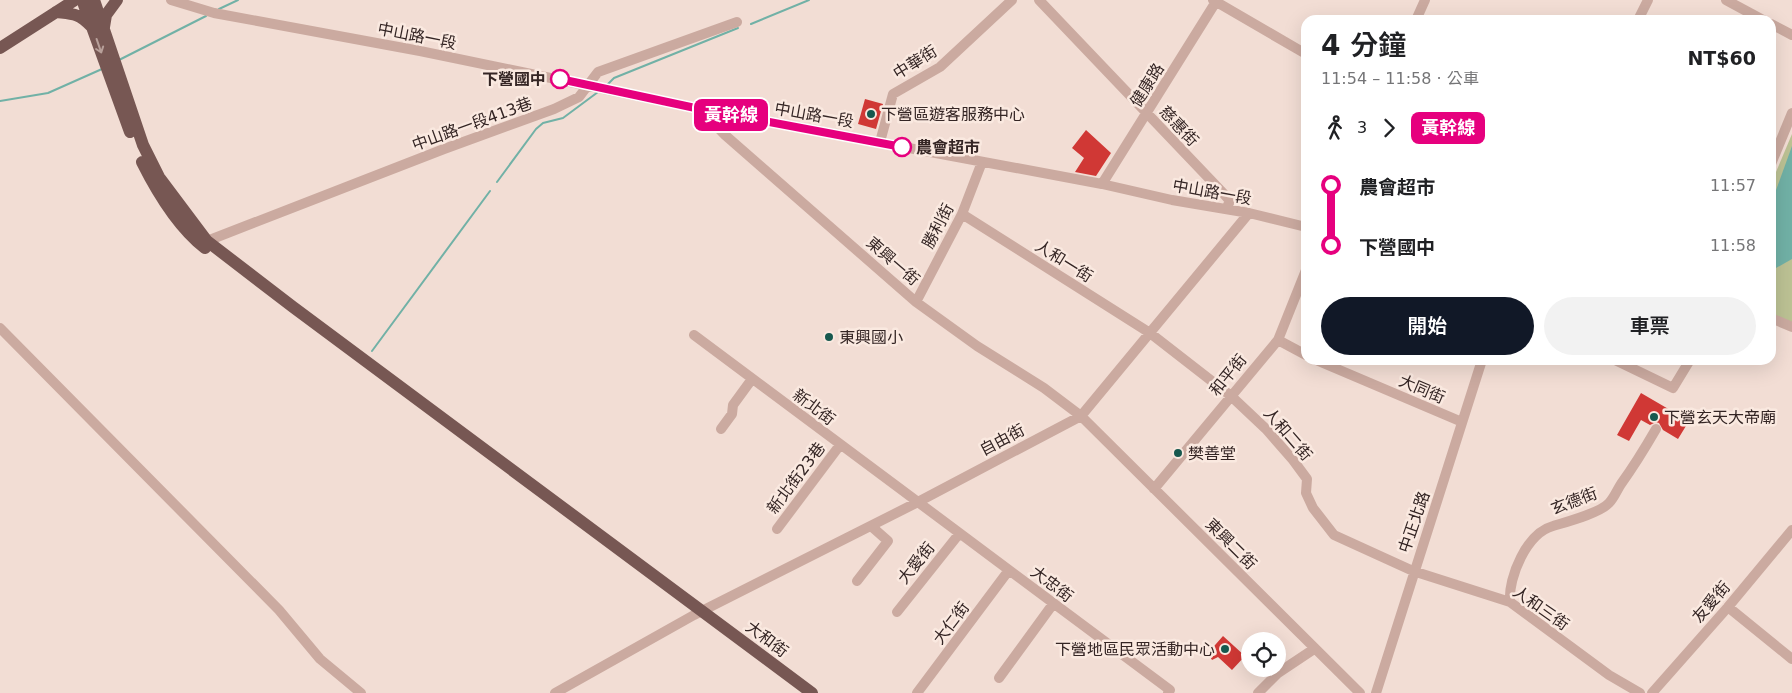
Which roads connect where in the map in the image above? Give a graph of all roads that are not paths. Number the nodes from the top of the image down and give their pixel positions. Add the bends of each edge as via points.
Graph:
1 (75, 0) edge
2 (86, 0) edge
3 (94, 0) edge
4 (117, 0) edge
5 (170, 0) edge
6 (1012, 0) edge
7 (1039, 0) edge
8 (1425, 0) edge
9 (1648, 0) edge
10 (1726, 0) edge
11 (1215, 1) edge
12 (56, 12) junction
13 (1418, 15) edge
14 (1640, 15) edge
15 (1754, 15) edge
16 (737, 22) dead end
17 (98, 27) junction
18 (1776, 27) edge
19 (1792, 35) edge
20 (0, 48) edge
21 (1301, 51) edge
22 (587, 85) junction
23 (700, 109) junction
24 (1792, 113) edge
25 (1148, 114) junction
26 (880, 142) junction
27 (1776, 152) edge
28 (982, 162) junction
29 (1102, 184) junction
30 (1226, 208) junction
31 (1249, 213) junction
32 (962, 214) junction
33 (1301, 225) edge
34 (207, 240) junction
35 (1301, 282) edge
36 (916, 302) junction
37 (1776, 320) edge
38 (1792, 327) edge
39 (0, 328) edge
40 (1150, 333) junction
41 (694, 335) dead end
42 (1278, 340) junction
43 (1301, 352) edge
44 (1328, 365) edge
45 (1480, 365) edge
46 (1625, 365) edge
47 (1687, 365) edge
48 (752, 379) junction
49 (1231, 396) junction
50 (1081, 416) junction
51 (1462, 422) junction
52 (721, 428) dead end
53 (1656, 429) dead end
54 (840, 445) junction
55 (1154, 489) junction
56 (916, 503) junction
57 (871, 526) junction
58 (776, 529) dead end
59 (1792, 530) edge
60 (959, 534) junction
61 (1009, 570) junction
62 (1414, 571) junction
63 (857, 582) dead end
64 (1510, 602) junction
65 (1053, 604) junction
66 (1728, 607) junction
67 (897, 612) dead end
68 (698, 613) junction
69 (1314, 649) junction
70 (1792, 659) edge
71 (999, 678) dead end
72 (1169, 692) edge
73 (360, 693) edge
74 (555, 693) edge
75 (798, 693) edge
76 (812, 693) edge
77 (917, 693) edge
78 (1258, 693) edge
79 (1360, 693) edge
80 (1376, 693) edge
81 (1640, 693) edge
82 (1652, 693) edge

1 - 12 main road
2 - 17 main road via 84,5
3 - 17 main road
4 - 17 main road
5 - 22 street, 中山路一段 via 214,13
6 - 26 street, 中華街 via 943,65 893,94
7 - 25 street, 慈惠街
8 - 13 street
9 - 14 street
10 - 15 street
11 - 21 street
11 - 25 street, 健康路
12 - 17 main road via 74,13
12 - 20 main road
16 - 22 street, 中山路一段413巷 via 598,72
17 - 34 main road via 143,145 159,176
17 -> 68 main road via 136,150 153,183 198,243 287,313
18 - 19 street
22 - 23 street, 中山路一段
22 - 34 street, 中山路一段413巷 via 579,97 554,110
23 - 26 street, 中山路一段
23 - 36 street, 東興一街 via 725,135
24 - 27 street
25 - 29 street, 健康路
25 - 30 street, 慈惠街 via 1230,201
26 - 28 street, 中山路一段
28 - 29 street, 中山路一段
28 - 32 street, 勝利街
29 - 30 street, 中山路一段
30 - 31 street, 中山路一段
31 - 33 street, 中山路一段
31 - 40 street, 自由街
32 - 36 street, 勝利街
32 - 40 street, 人和一街
34 - 68 main road
35 - 42 street, 和平街
36 - 50 street, 東興一街
37 - 38 street
39 - 73 street via 279,610 320,659
40 - 49 street, 人和二街
40 - 50 street, 自由街
41 - 48 street, 新北街
42 - 43 street
42 - 49 street, 和平街
44 - 51 street, 大同街
45 - 51 street, 中正北路
46 - 47 street via 1673,388
48 - 52 street via 733,404 732,414
48 - 54 street, 新北街
49 - 55 street, 和平街
49 - 62 street, 人和二街 via 1293,460 1307,479 1306,492 1313,508 1334,535
50 - 55 street, 東興二街
50 - 56 street, 自由街
51 - 62 street, 中正北路
53 - 64 street, 玄德街 via 1608,505 1566,523 1550,526 1523,552
54 - 56 street, 新北街
54 - 58 street, 新北街23巷
55 - 69 street, 東興二街
56 - 57 street, 自由街
56 - 60 street, 大忠街
57 - 63 street via 888,541
57 - 68 street, 自由街
59 - 66 street, 友愛街
60 - 61 street, 大忠街
60 - 67 street, 大愛街
61 - 65 street, 大忠街
61 - 77 street, 大仁街
62 - 64 street, 人和三街
62 - 80 street, 中正北路
64 - 81 street, 人和三街 via 1602,670
65 - 71 street
65 - 72 street, 大忠街
66 - 70 street
66 - 82 street, 友愛街
68 - 74 street, 自由街
68 - 75 main road, 大和街
68 - 76 main road, 大和街
69 - 78 street via 1278,673
69 - 79 street, 東興二街

